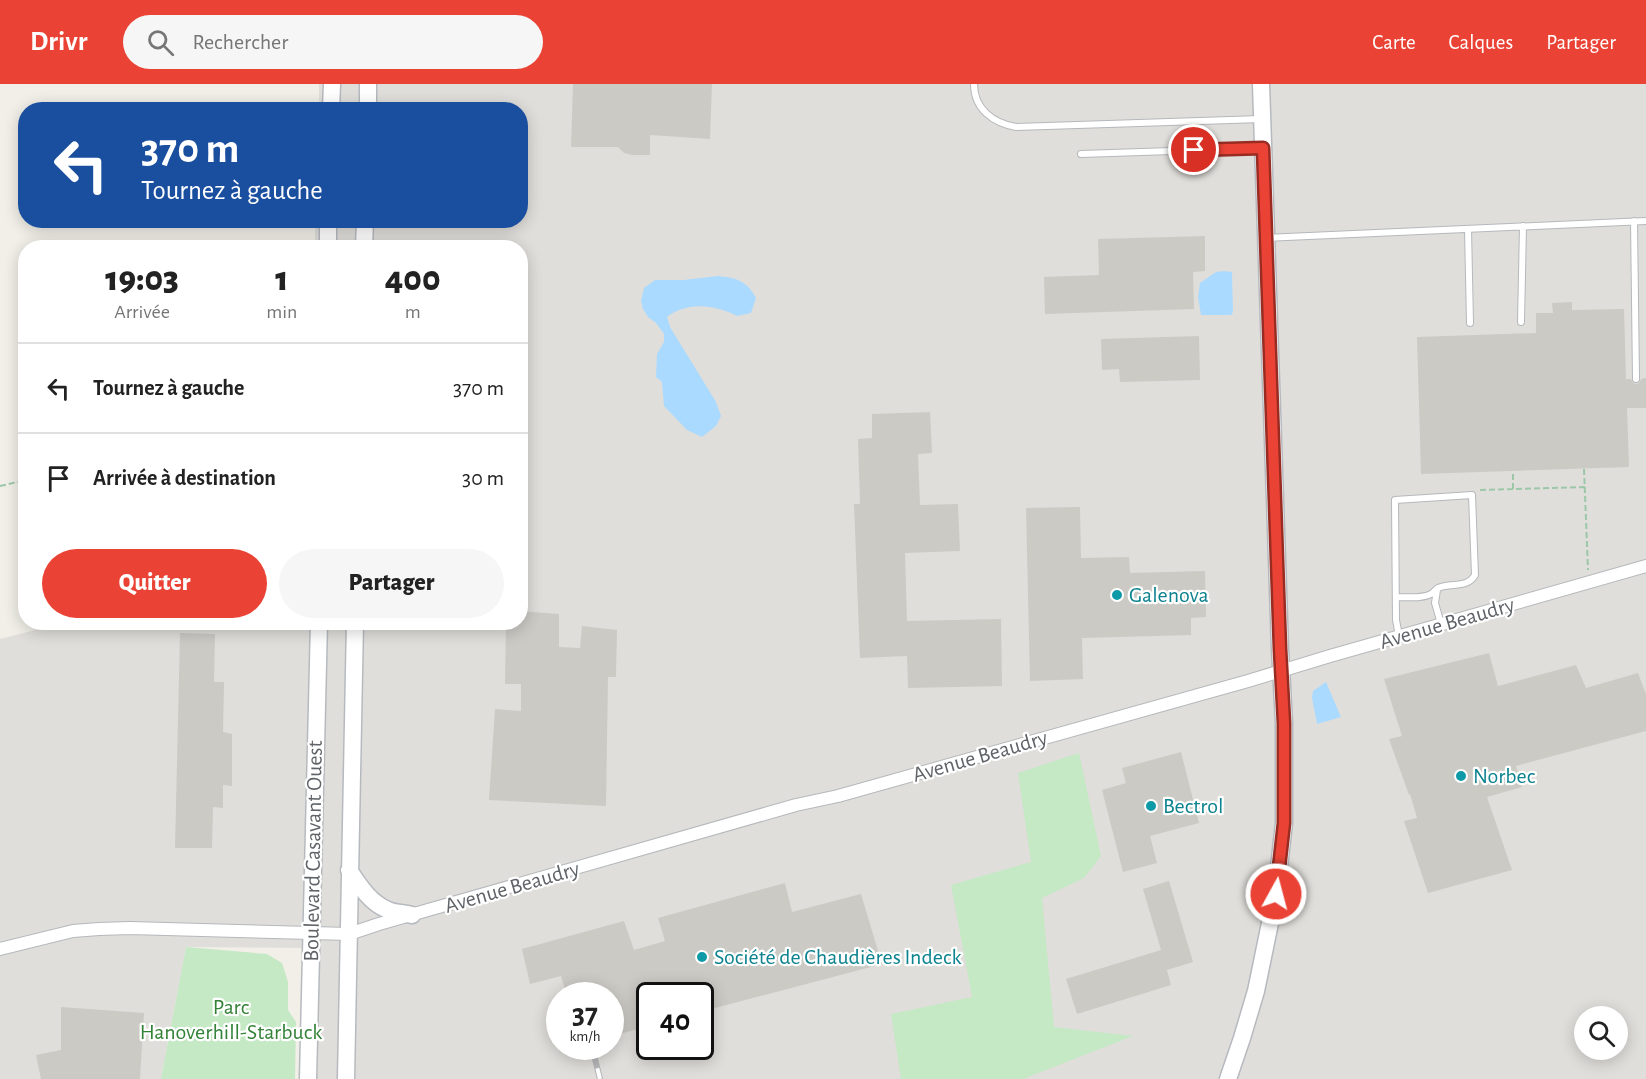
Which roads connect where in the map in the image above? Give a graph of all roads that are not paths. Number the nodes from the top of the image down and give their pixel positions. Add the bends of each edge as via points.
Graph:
1 (332, 84) edge
2 (368, 84) edge
3 (974, 84) edge
4 (1261, 84) edge
5 (331, 102) edge
6 (368, 102) edge
7 (1262, 119) junction
8 (1263, 148) junction
9 (1081, 154) dead end
10 (1634, 221) junction
11 (1646, 221) edge
12 (1523, 226) junction
13 (1468, 229) junction
14 (1266, 238) junction
15 (1521, 321) dead end
16 (1470, 323) dead end
17 (1636, 379) dead end
18 (1646, 566) edge
19 (1437, 588) junction
20 (1396, 597) junction
21 (1441, 624) junction
22 (319, 630) edge
23 (355, 630) edge
24 (1399, 636) junction
25 (1281, 670) junction
26 (349, 870) junction
27 (412, 915) junction
28 (312, 932) junction
29 (350, 934) junction
30 (0, 949) edge
31 (308, 1079) edge
32 (346, 1079) edge
33 (1228, 1079) edge

1 - 5 main road
2 - 6 main road
3 - 7 lane via 974,94 982,109 992,119 1016,127
4 - 7 main road
7 - 8 main road
8 - 9 lane
8 - 14 main road
10 - 11 lane
10 - 12 lane
10 - 17 lane
12 - 13 lane
12 - 15 lane
13 - 14 lane
13 - 16 lane
14 - 25 main road
18 - 21 street, Avenue Beaudry
19 - 20 lane via 1424,596
19 - 20 lane via 1465,583 1475,575 1472,495 1395,500
19 - 21 lane via 1435,603
20 - 24 lane
21 - 24 street, Avenue Beaudry
22 - 28 main road, Boulevard Casavant Ouest
23 - 26 main road, Boulevard Casavant Ouest
24 - 25 street, Avenue Beaudry
25 - 27 street, Avenue Beaudry
25 - 33 main road via 1284,823 1276,894 1256,991
26 - 27 main road via 376,902 388,910
26 - 29 main road, Boulevard Casavant Ouest
27 - 29 street, Avenue Beaudry
28 - 29 street, Avenue Beaudry
28 - 30 street, Avenue Beaudry via 99,929 73,931
28 - 31 main road, Boulevard Casavant Ouest
29 - 32 main road, Boulevard Casavant Ouest

